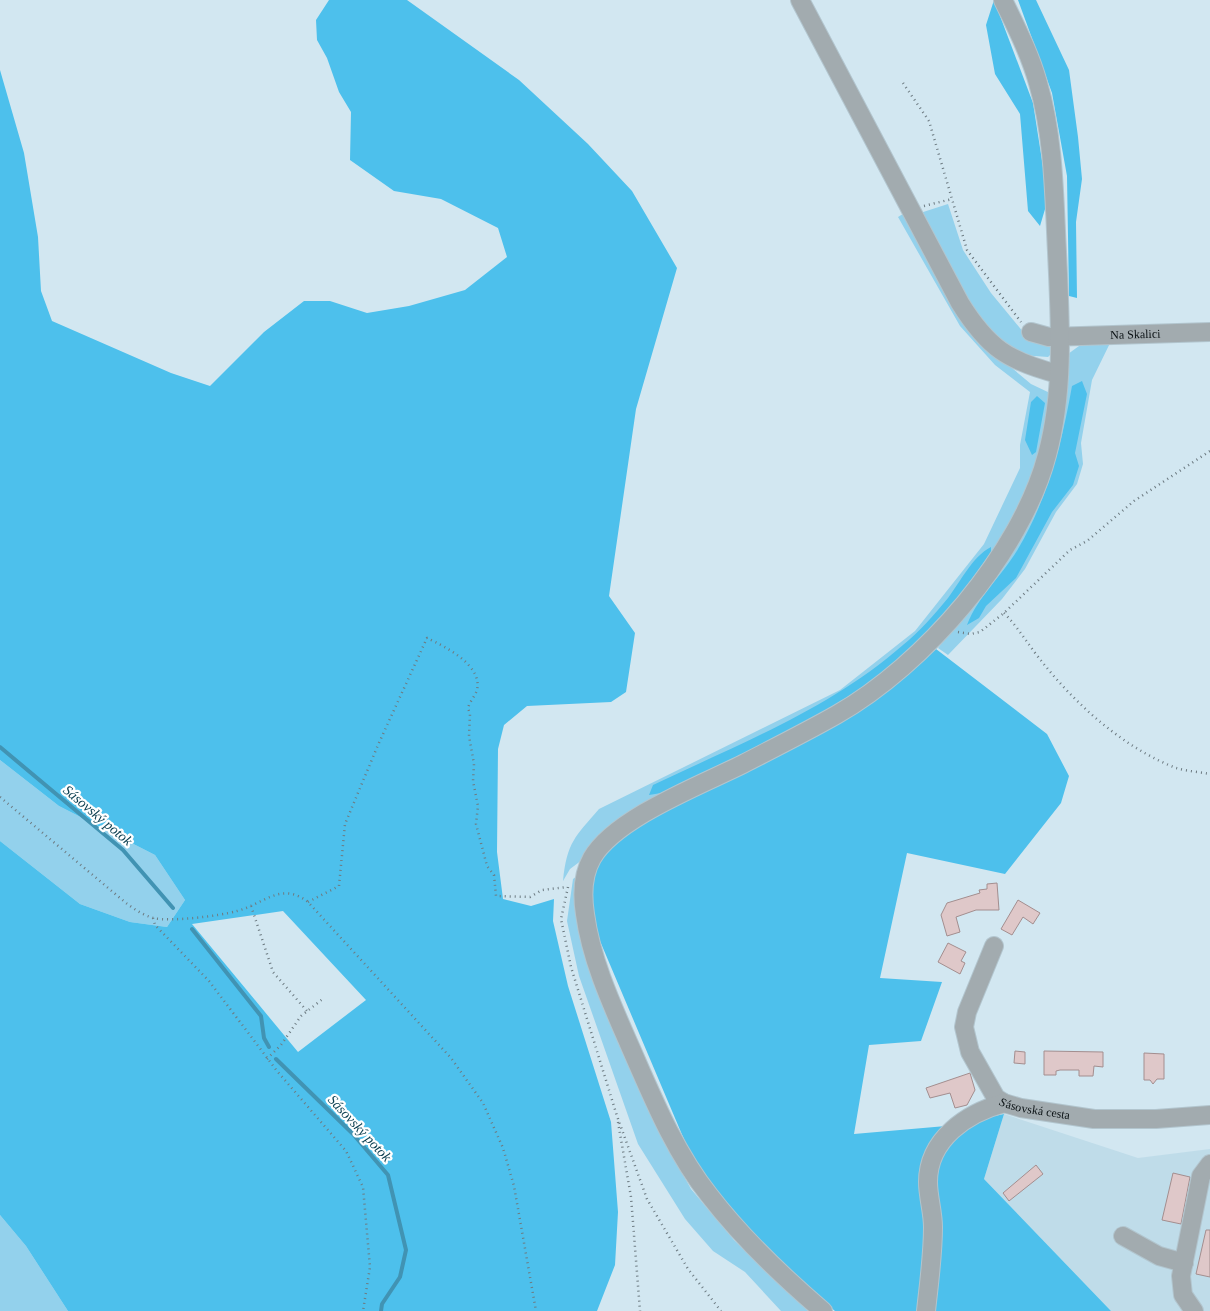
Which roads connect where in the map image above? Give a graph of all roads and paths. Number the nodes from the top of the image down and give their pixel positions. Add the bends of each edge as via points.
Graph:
1 (800, 0) edge
2 (1004, 0) edge
3 (903, 83) dead end
4 (952, 199) junction
5 (911, 211) junction
6 (1031, 332) joint
7 (1210, 332) edge
8 (1060, 337) junction
9 (1058, 374) junction
10 (1210, 452) edge
11 (1004, 613) junction
12 (943, 629) junction
13 (1210, 774) edge
14 (0, 797) edge
15 (570, 880) dead end
16 (567, 887) junction
17 (308, 902) junction
18 (251, 906) junction
19 (153, 918) junction
20 (994, 946) dead end
21 (324, 998) dead end
22 (307, 1012) junction
23 (267, 1059) junction
24 (1004, 1103) junction
25 (1210, 1115) edge
26 (617, 1116) junction
27 (1210, 1164) edge
28 (1123, 1236) dead end
29 (1184, 1263) junction
30 (363, 1311) edge
31 (536, 1311) edge
32 (640, 1311) edge
33 (721, 1311) edge
34 (823, 1311) edge
35 (926, 1311) edge
36 (1194, 1311) edge

1 - 5 street
2 - 8 street via 1038,82 1049,134
3 - 4 path via 929,122
4 - 5 path
4 - 6 path via 967,250
5 - 9 street via 973,325 1006,356 1027,366
6 - 8 street, Na Skalici via 1038,336
7 - 8 street, Na Skalici
8 - 9 street
9 - 12 street via 1052,434 1036,490 1006,547
10 - 11 path via 1158,485 1087,541 1070,550
11 - 12 path via 980,632 971,634
11 - 13 path via 1059,681 1097,719 1157,759 1178,768
12 - 34 street via 902,669 857,703 661,804 622,828 594,855 585,880 584,910 595,957 639,1067 676,1144 722,1212 767,1260
14 - 19 path via 126,903
15 - 16 path
16 - 17 path via 542,890 530,897 519,898 496,896 494,893 494,875 487,866 479,841 475,815 478,806 468,708 477,681 455,651 427,638 345,824 339,886
16 - 26 path via 561,919 571,967
17 - 18 path via 300,895 279,893
17 - 31 path via 451,1058 483,1103 503,1148 514,1186
18 - 19 path via 235,912 167,920
18 - 22 path via 273,972
19 - 23 path via 155,925 209,981
20 - 24 street, Sásovská cesta via 964,1027 970,1052 990,1090
21 - 22 path
22 - 23 path
23 - 30 path via 346,1151 363,1187 370,1267
24 - 25 street, Sásovská cesta via 1094,1119
24 - 35 street via 984,1108 968,1117 940,1143 932,1161 928,1179 933,1234
26 - 32 path via 631,1197
26 - 33 path via 647,1199 688,1269
27 - 29 street via 1201,1176
28 - 29 street via 1159,1256
29 - 36 street via 1181,1276 1183,1295

